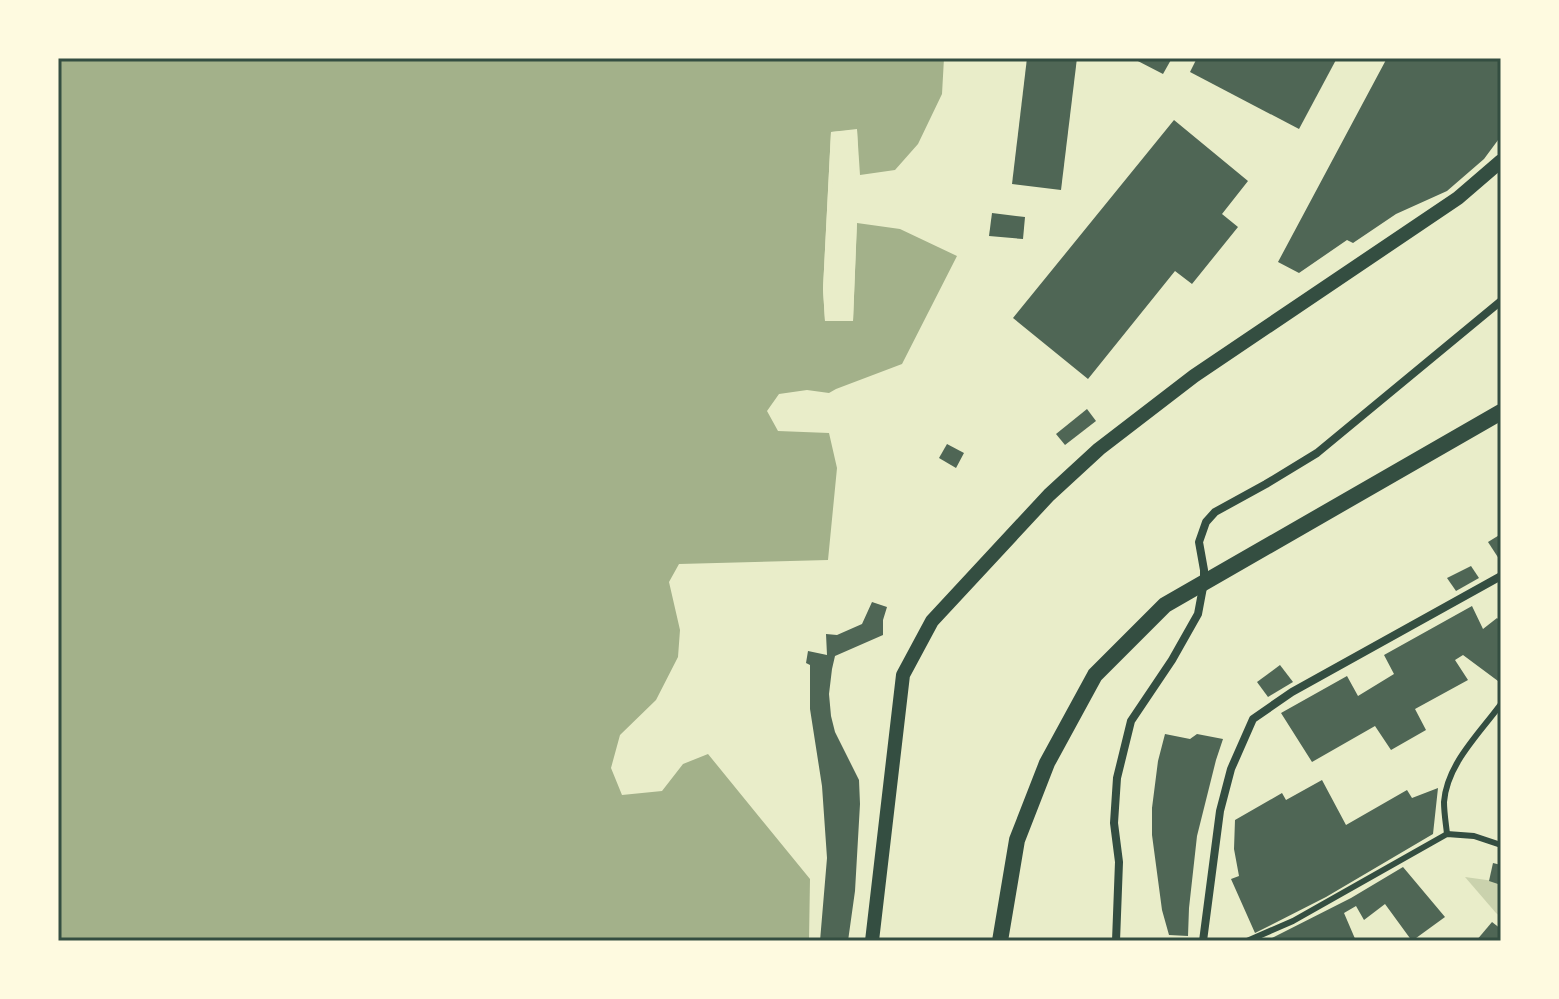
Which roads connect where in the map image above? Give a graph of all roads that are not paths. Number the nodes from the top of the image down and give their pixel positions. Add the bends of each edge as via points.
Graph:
1 (1501, 161) edge
2 (1501, 301) edge
3 (1501, 412) edge
4 (1501, 576) edge
5 (1204, 582) junction
6 (1501, 704) edge
7 (1447, 834) junction
8 (1501, 845) edge
9 (872, 941) edge
10 (1000, 941) edge
11 (1116, 941) edge
12 (1203, 941) edge
13 (1247, 941) edge

1 - 9 street via 1458,198 1194,376 1099,449 932,621 903,675
2 - 5 street via 1317,453 1215,512 1199,542
3 - 5 main road
4 - 12 street via 1253,719 1220,811
5 - 10 main road via 1165,605 1095,675 1047,763 1017,840
5 - 11 street via 1198,614 1131,721 1120,763 1114,823 1119,862
6 - 7 lane via 1454,767 1444,805
7 - 8 lane
7 - 13 lane via 1293,921

